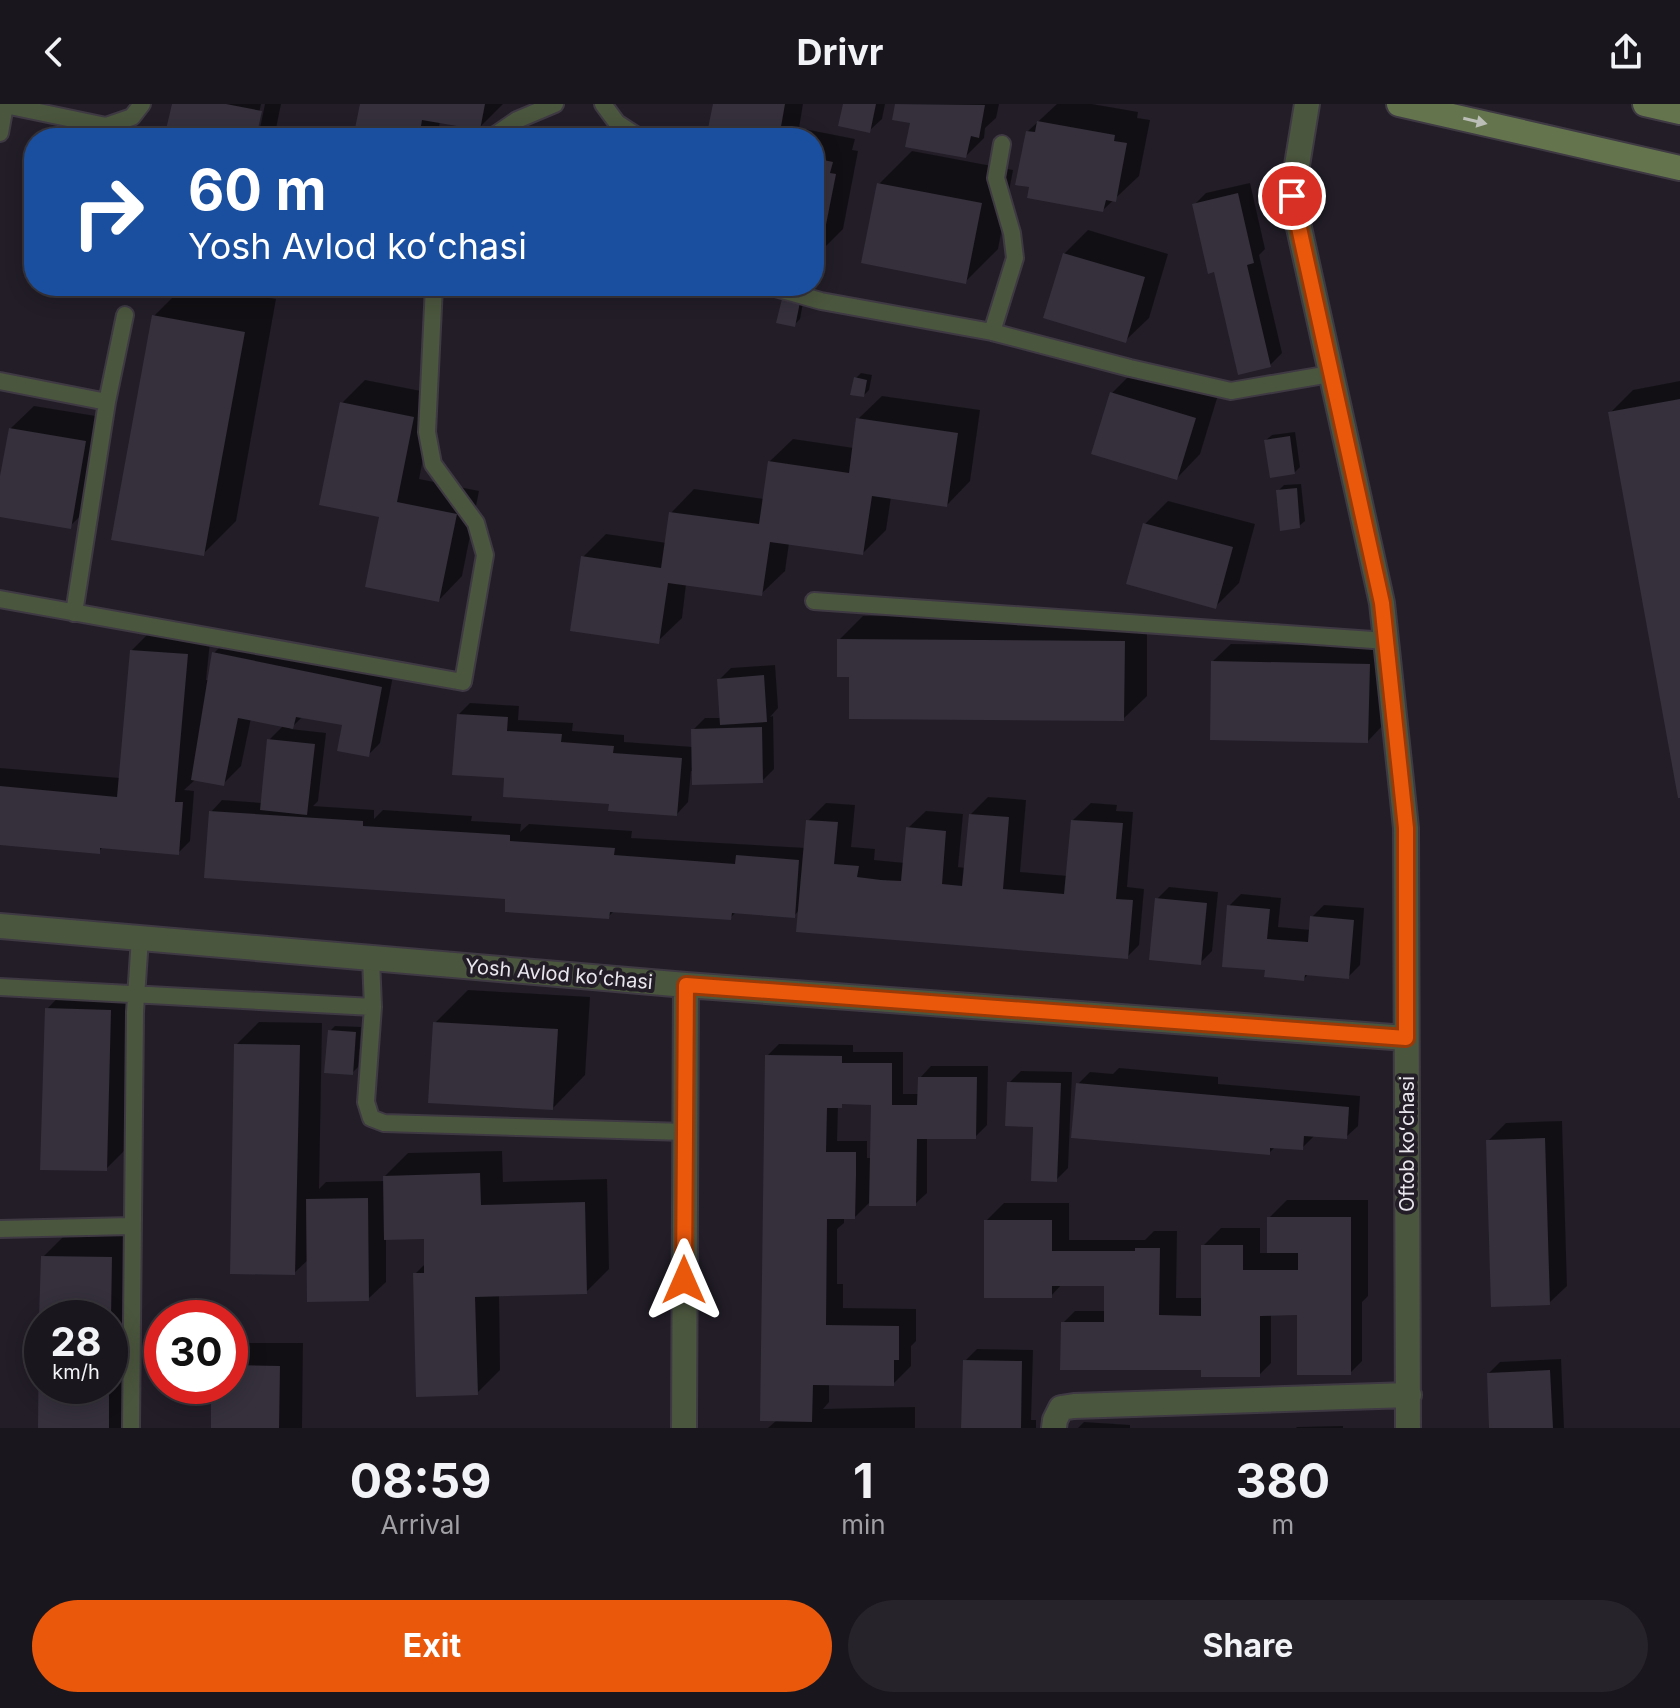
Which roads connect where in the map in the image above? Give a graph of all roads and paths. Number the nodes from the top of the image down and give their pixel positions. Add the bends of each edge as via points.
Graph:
1 (142, 104) edge
2 (555, 104) edge
3 (603, 104) edge
4 (1307, 104) edge
5 (1399, 104) edge
6 (1645, 104) edge
7 (5, 105) edge
8 (1680, 112) edge
9 (505, 128) edge
10 (625, 128) edge
11 (0, 133) edge
12 (1002, 144) dead end
13 (1680, 168) edge
14 (434, 296) edge
15 (803, 296) edge
16 (125, 315) dead end
17 (992, 332) junction
18 (1330, 374) junction
19 (0, 381) edge
20 (107, 402) junction
21 (0, 599) edge
22 (814, 601) dead end
23 (74, 613) junction
24 (1387, 641) junction
25 (0, 926) edge
26 (140, 938) junction
27 (371, 959) junction
28 (686, 985) junction
29 (0, 987) edge
30 (136, 993) junction
31 (373, 1007) junction
32 (1406, 1038) junction
33 (685, 1132) junction
34 (132, 1226) junction
35 (0, 1229) edge
36 (1409, 1395) junction
37 (131, 1428) edge
38 (684, 1428) edge
39 (1054, 1428) edge
40 (1408, 1428) edge

1 - 7 lane via 132,117 106,126
2 - 9 lane
3 - 10 lane
4 - 18 street, Oftob koʻchasi via 1292,196
5 -> 13 main road
6 - 8 main road
7 - 11 lane
12 - 17 lane via 996,178 1015,258
14 - 23 lane via 427,432 433,464 476,523 485,555 463,682
15 - 17 lane
16 - 20 lane
17 - 18 lane via 1231,391
18 - 24 street, Oftob koʻchasi
19 - 20 lane
20 - 23 lane
21 - 23 lane
22 - 24 lane
24 - 32 street, Oftob koʻchasi via 1406,828
25 - 26 street, Yosh Avlod koʻchasi
26 - 27 street, Yosh Avlod koʻchasi
26 - 30 lane
27 - 28 street, Yosh Avlod koʻchasi
27 - 31 lane
28 - 32 street, Yosh Avlod koʻchasi
28 - 33 street
29 - 30 lane
30 - 31 lane
30 - 34 lane
31 - 33 lane via 366,1102 371,1118 384,1123
32 - 36 street, Oftob koʻchasi
33 - 38 street
34 - 35 lane
34 - 37 lane
36 - 39 street via 1074,1406 1061,1408
36 - 40 street, Oftob koʻchasi

